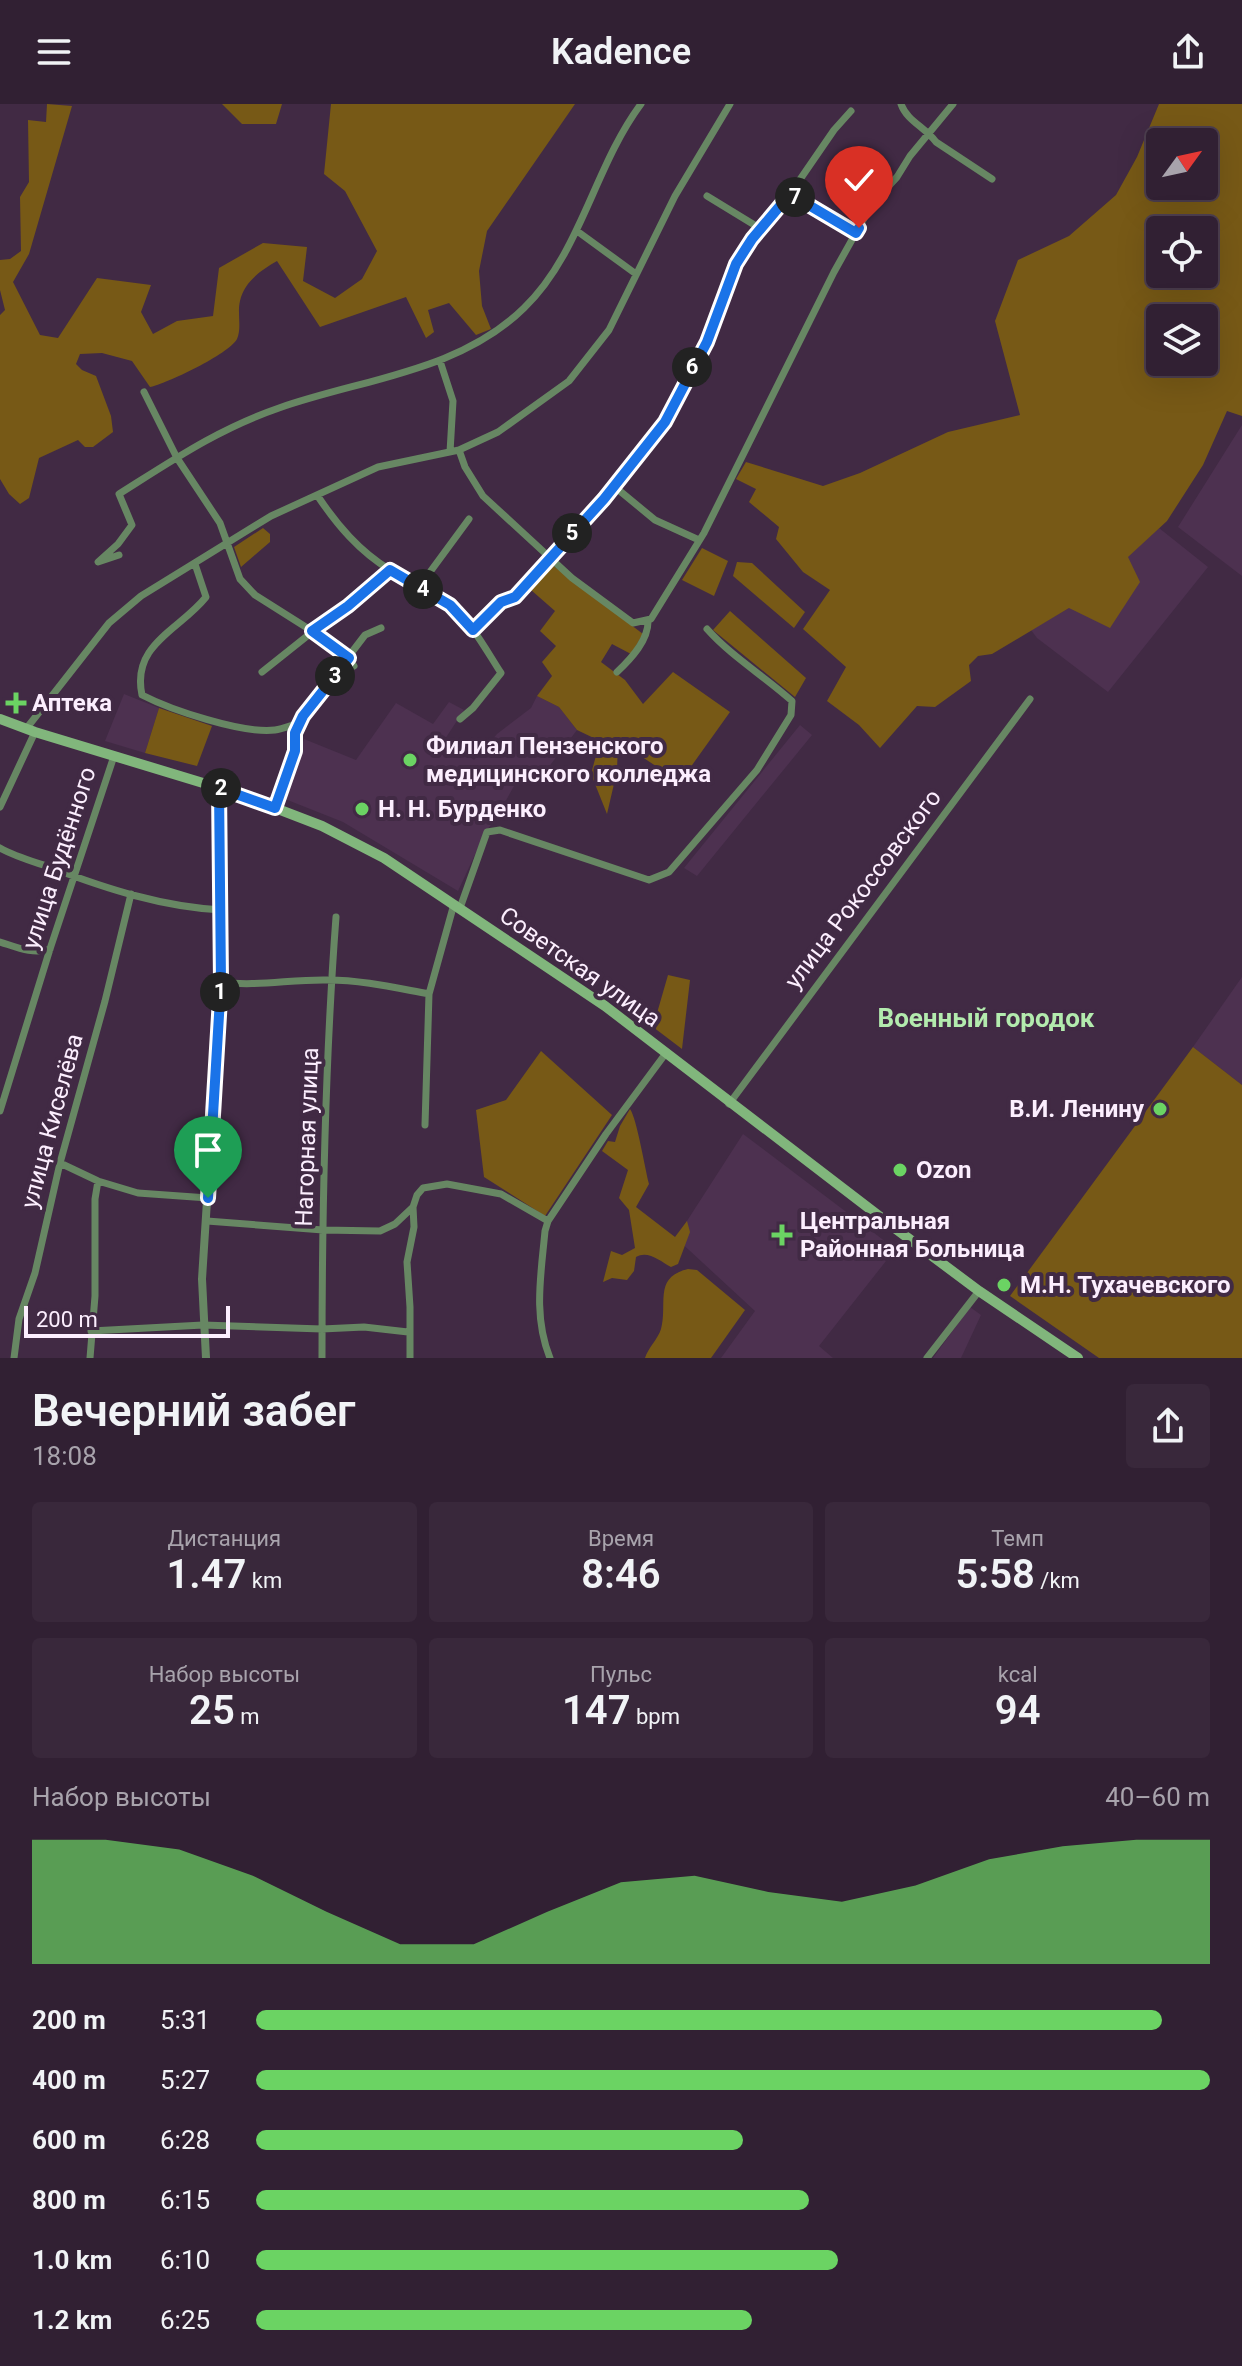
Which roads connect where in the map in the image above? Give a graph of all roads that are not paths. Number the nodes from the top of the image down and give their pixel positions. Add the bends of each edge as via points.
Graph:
1 (641, 104) edge
2 (730, 104) edge
3 (901, 104) edge
4 (953, 104) edge
5 (851, 111) dead end
6 (929, 133) junction
7 (992, 179) dead end
8 (790, 194) junction
9 (707, 196) dead end
10 (761, 229) junction
11 (577, 231) junction
12 (856, 233) junction
13 (636, 274) junction
14 (440, 361) junction
15 (144, 392) dead end
16 (459, 450) junction
17 (450, 452) junction
18 (177, 458) junction
19 (615, 487) junction
20 (317, 495) junction
21 (469, 519) dead end
22 (699, 540) junction
23 (228, 543) junction
24 (119, 555) dead end
25 (550, 557) junction
26 (195, 564) junction
27 (390, 570) junction
28 (419, 587) junction
29 (648, 620) junction
30 (381, 628) dead end
31 (707, 629) dead end
32 (473, 630) junction
33 (312, 631) junction
34 (352, 662) junction
35 (262, 672) dead end
36 (617, 672) dead end
37 (1030, 699) dead end
38 (0, 719) edge
39 (460, 719) dead end
40 (300, 723) junction
41 (31, 731) junction
42 (114, 756) junction
43 (219, 788) junction
44 (0, 807) edge
45 (275, 808) junction
46 (0, 848) edge
47 (75, 877) junction
48 (131, 894) junction
49 (457, 906) junction
50 (222, 910) junction
51 (336, 917) dead end
52 (0, 942) edge
53 (50, 949) junction
54 (332, 980) junction
55 (221, 982) junction
56 (429, 994) junction
57 (666, 1053) junction
58 (729, 1104) junction
59 (0, 1111) edge
60 (425, 1125) dead end
61 (60, 1163) junction
62 (98, 1181) junction
63 (208, 1198) junction
64 (413, 1207) junction
65 (207, 1221) junction
66 (548, 1221) junction
67 (323, 1230) junction
68 (979, 1291) junction
69 (203, 1325) junction
70 (322, 1329) junction
71 (91, 1331) junction
72 (408, 1332) junction
73 (14, 1358) edge
74 (90, 1358) edge
75 (206, 1358) edge
76 (322, 1358) edge
77 (410, 1358) edge
78 (550, 1358) edge
79 (927, 1358) edge
80 (1078, 1358) edge

1 - 11 street via 588,200
2 - 13 street
3 - 6 street via 905,115
4 - 6 street
5 - 8 street
6 - 7 street
6 - 12 street via 872,204
8 - 10 street
8 - 12 street
9 - 10 street
10 - 19 street via 736,264 707,342 665,422
11 - 13 street
11 - 14 street via 525,308 501,328
12 - 22 street
13 - 16 street via 609,330 569,381 498,432
14 - 17 street via 453,401
14 - 18 street via 279,408 200,441
15 - 18 street
16 - 17 street
16 - 25 street via 483,496
17 - 20 street via 378,467
18 - 23 street
18 - 24 street via 119,494 132,525 98,562
19 - 22 street via 655,520
19 - 25 street
20 - 23 street
20 - 27 street via 349,537
21 - 28 street
22 - 29 street
23 - 26 street
23 - 33 street via 240,579 255,595
25 - 29 street via 633,623
25 - 32 street via 515,597 501,602
26 - 40 street via 206,597 141,663 142,695 253,730
26 - 41 street via 141,596 109,623
27 - 28 street
27 - 33 street
28 - 32 street via 450,605
29 - 36 street via 641,644
30 - 34 street via 365,635
31 - 49 street via 792,701 791,715 757,770 669,872 649,880 500,830 487,832
32 - 39 street via 501,673
33 - 34 street
33 - 35 street
34 - 40 street
37 - 58 street, улица Рокоссовского
38 - 41 main road, Советская улица
40 - 45 street
41 - 42 main road, Советская улица
41 - 44 street
42 - 43 main road, Советская улица
42 - 47 street, улица Будённого
43 - 45 main road, Советская улица
43 - 50 street
45 - 49 main road, Советская улица via 384,858
46 - 47 street
47 - 48 street
47 - 53 street, улица Будённого
48 - 50 street
48 - 61 street, улица Киселёва
49 - 56 street
49 - 57 main road, Советская улица
50 - 55 street
51 - 54 street, Нагорная улица
52 - 53 street via 40,952
53 - 59 street, улица Будённого
54 - 55 street
54 - 56 street
54 - 67 street, Нагорная улица
55 - 63 street
56 - 60 street
57 - 58 main road, Советская улица
57 - 66 street
58 - 68 main road, Советская улица
61 - 62 street
61 - 73 street, улица Киселёва via 19,1319
62 - 63 street via 138,1193
62 - 71 street
63 - 65 street
64 - 66 street via 423,1188 447,1184 501,1194
64 - 67 street via 380,1231
64 - 72 street
65 - 67 street
65 - 69 street
66 - 78 street via 538,1308
67 - 70 street, Нагорная улица
68 - 79 street
68 - 80 main road, Советская улица
69 - 70 street
69 - 71 street
69 - 75 street
70 - 72 street
70 - 76 street, Нагорная улица
71 - 74 street
72 - 77 street

